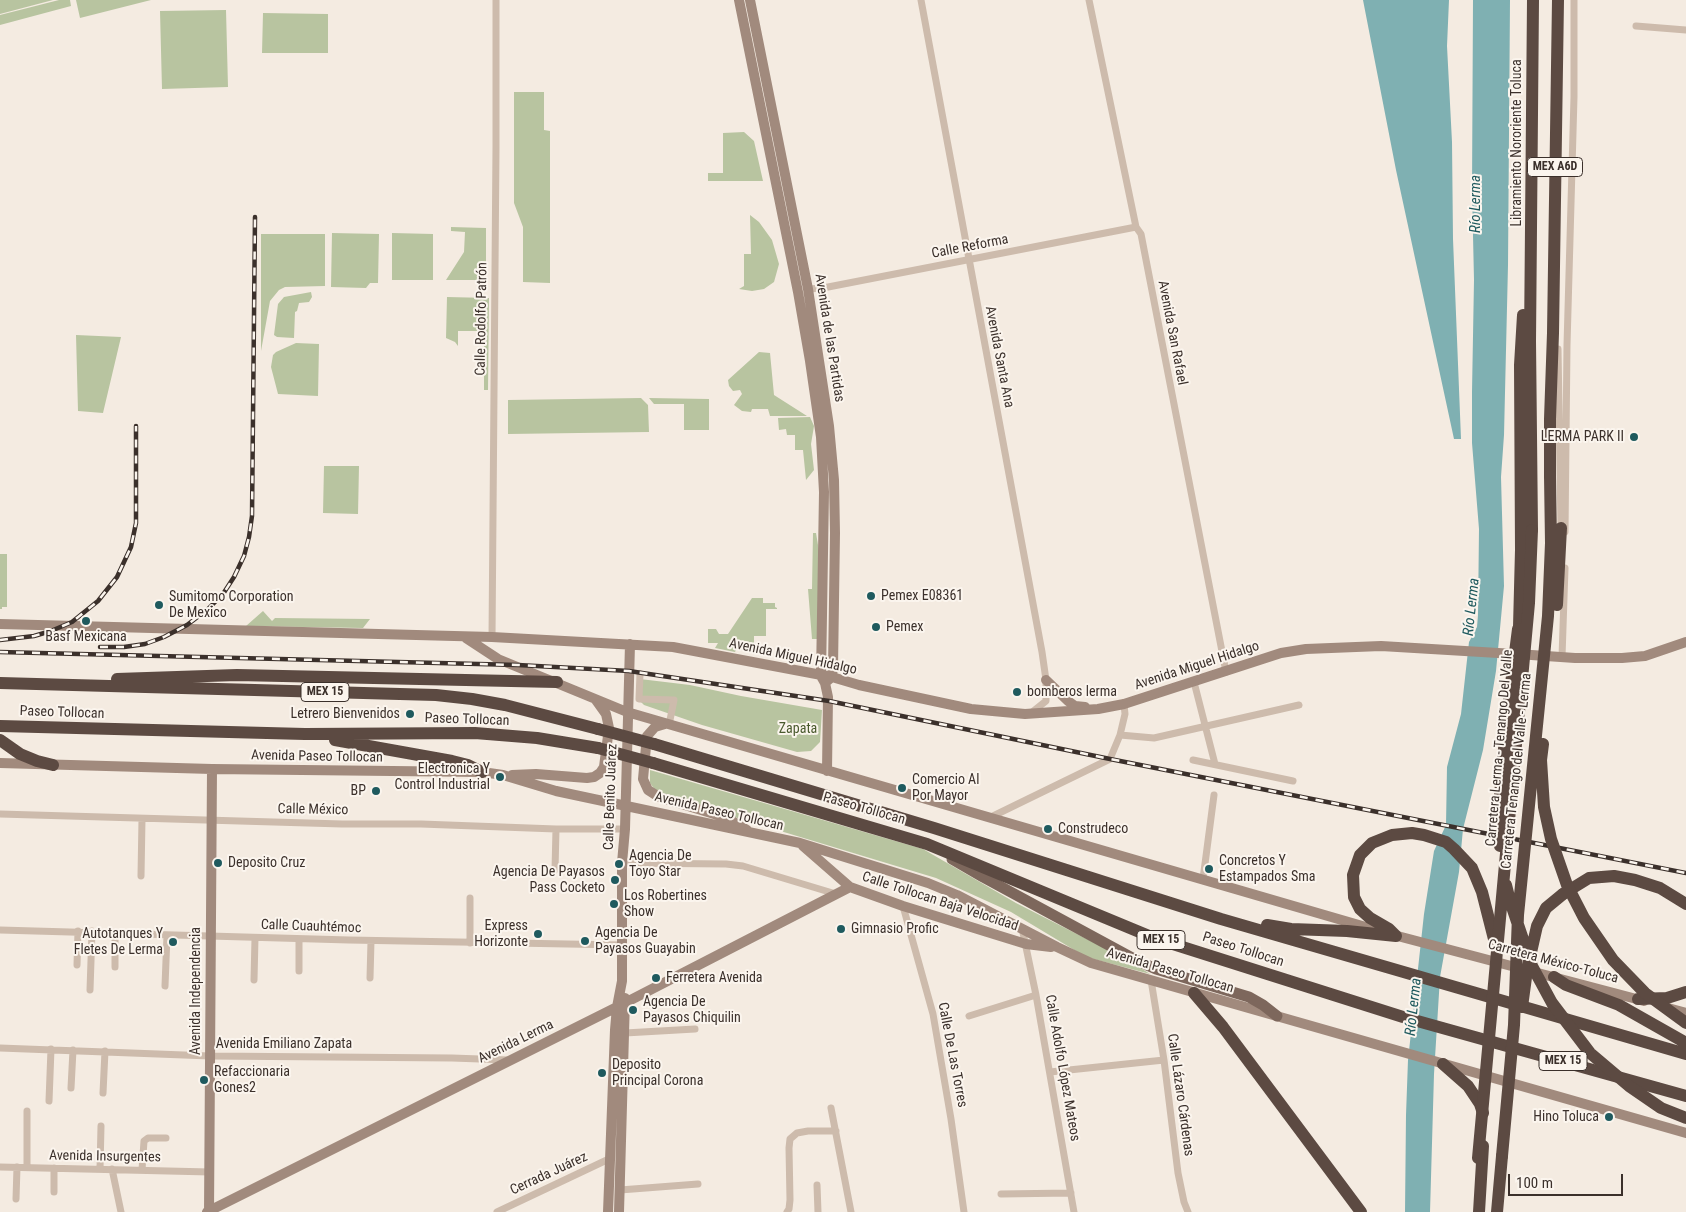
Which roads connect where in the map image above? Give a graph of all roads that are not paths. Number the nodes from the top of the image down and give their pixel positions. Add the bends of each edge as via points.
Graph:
1 (496, 0) edge
2 (739, 0) edge
3 (750, 0) edge
4 (921, 0) edge
5 (1089, 0) edge
6 (1533, 0) edge
7 (1558, 0) edge
8 (1574, 0) edge
9 (1636, 26) dead end
10 (1686, 30) edge
11 (1136, 227) junction
12 (968, 260) junction
13 (1531, 286) junction
14 (808, 289) junction
15 (1553, 333) junction
16 (1560, 528) joint
17 (0, 624) edge
18 (465, 638) junction
19 (492, 638) junction
20 (1686, 642) edge
21 (630, 644) junction
22 (1515, 654) junction
23 (1562, 657) junction
24 (1226, 672) junction
25 (640, 674) dead end
26 (826, 678) junction
27 (1046, 680) junction
28 (556, 682) junction
29 (1194, 682) junction
30 (0, 683) edge
31 (47, 685) junction
32 (596, 700) junction
33 (1124, 704) junction
34 (1299, 704) dead end
35 (1098, 710) junction
36 (627, 712) junction
37 (1031, 713) junction
38 (667, 724) junction
39 (1206, 725) junction
40 (0, 726) edge
41 (305, 734) junction
42 (1120, 735) junction
43 (0, 740) edge
44 (1193, 760) dead end
45 (0, 763) edge
46 (1215, 764) junction
47 (53, 765) junction
48 (212, 769) junction
49 (827, 771) junction
50 (482, 772) junction
51 (503, 775) junction
52 (1293, 781) dead end
53 (1214, 795) dead end
54 (626, 805) junction
55 (0, 814) edge
56 (991, 817) junction
57 (142, 819) junction
58 (211, 820) junction
59 (556, 829) junction
60 (625, 829) junction
61 (751, 833) junction
62 (800, 843) junction
63 (927, 844) junction
64 (622, 863) junction
65 (555, 870) dead end
66 (141, 876) dead end
67 (1203, 879) junction
68 (850, 887) junction
69 (836, 894) junction
70 (470, 898) dead end
71 (1686, 904) edge
72 (903, 906) junction
73 (1221, 919) junction
74 (1022, 928) junction
75 (0, 930) edge
76 (78, 931) junction
77 (92, 931) junction
78 (115, 932) junction
79 (167, 934) junction
80 (210, 936) junction
81 (1396, 936) junction
82 (255, 938) junction
83 (299, 939) junction
84 (371, 941) junction
85 (470, 943) junction
86 (1026, 944) junction
87 (622, 945) junction
88 (1057, 947) junction
89 (1496, 947) junction
90 (78, 965) dead end
91 (115, 967) dead end
92 (1527, 970) junction
93 (299, 971) dead end
94 (1554, 977) junction
95 (370, 978) dead end
96 (254, 980) dead end
97 (1151, 980) junction
98 (166, 986) dead end
99 (90, 990) dead end
100 (1194, 992) junction
101 (1686, 992) edge
102 (1036, 995) junction
103 (1638, 999) junction
104 (621, 1004) junction
105 (1686, 1013) edge
106 (969, 1016) dead end
107 (1277, 1016) junction
108 (1686, 1023) edge
109 (1514, 1025) junction
110 (695, 1029) dead end
111 (625, 1032) junction
112 (1686, 1042) edge
113 (0, 1048) edge
114 (51, 1049) junction
115 (73, 1050) junction
116 (104, 1051) junction
117 (1686, 1054) edge
118 (210, 1056) junction
119 (508, 1060) junction
120 (1164, 1060) junction
121 (1441, 1063) junction
122 (1050, 1072) junction
123 (71, 1088) dead end
124 (103, 1093) dead end
125 (1686, 1096) edge
126 (49, 1101) dead end
127 (831, 1108) dead end
128 (27, 1110) dead end
129 (1686, 1118) edge
130 (101, 1126) dead end
131 (836, 1131) junction
132 (1686, 1132) edge
133 (166, 1138) dead end
134 (611, 1158) junction
135 (0, 1166) edge
136 (17, 1167) junction
137 (27, 1167) junction
138 (54, 1168) junction
139 (100, 1169) junction
140 (112, 1169) junction
141 (142, 1170) junction
142 (210, 1172) junction
143 (698, 1184) dead end
144 (817, 1185) dead end
145 (620, 1190) junction
146 (54, 1192) dead end
147 (1071, 1193) junction
148 (1001, 1194) dead end
149 (16, 1199) dead end
150 (121, 1212) edge
151 (208, 1212) edge
152 (497, 1212) edge
153 (608, 1212) edge
154 (619, 1212) edge
155 (788, 1212) edge
156 (818, 1212) edge
157 (851, 1212) edge
158 (964, 1212) edge
159 (1074, 1212) edge
160 (1188, 1212) edge
161 (1361, 1212) edge
162 (1474, 1212) edge
163 (1479, 1212) edge
164 (1497, 1212) edge

1 - 19 street, Calle Rodolfo Patrón
2 - 26 main road, Avenida de las Partidas via 798,292 820,437 824,492
3 - 14 main road, Avenida de las Partidas
4 - 12 street, Avenida Santa Ana
5 - 11 street, Avenida San Rafael
6 - 13 highway, Libramiento Nororiente Toluca / MEX A6D
7 - 15 highway, MEX A6D
8 - 23 street
9 - 10 street
11 - 12 street, Calle Reforma
11 - 24 street, Avenida San Rafael via 1140,234
12 - 14 street, Calle Reforma
12 - 27 street, Avenida Santa Ana
13 - 22 highway, bridge via 1523,314 1520,365 1521,550
13 - 89 highway, Carretera Lerma - Tenango Del Valle, bridge via 1532,530 1529,603
14 - 26 main road, Avenida de las Partidas via 834,480 835,533
15 - 16 street via 1559,358
15 - 109 highway, Carretera Tenango del Valle - Lerma, bridge via 1549,609 1518,915
16 - 108 highway, bridge via 1559,587 1541,760 1544,807 1551,839 1571,893 1613,960 1645,993
17 - 18 main road
18 - 19 main road
18 - 28 main road via 498,659
19 - 21 main road
20 - 23 main road, Avenida Miguel Hidalgo, bridge via 1645,656
21 - 26 main road, Avenida Miguel Hidalgo via 730,656
21 - 36 main road, Calle Benito Juárez
22 - 23 main road, Avenida Miguel Hidalgo, bridge
22 - 24 main road, Avenida Miguel Hidalgo via 1381,646 1306,648
22 - 129 highway, bridge via 1498,816 1500,854 1510,901 1532,966 1552,1003 1590,1052 1628,1086 1661,1108
24 - 29 main road, Avenida Miguel Hidalgo
25 - 38 street via 639,698 674,700
26 - 37 main road, Avenida Miguel Hidalgo via 971,709
26 - 49 main road, Avenida de las Partidas via 829,701
27 - 35 main road via 1068,702
27 - 37 street, Avenida Santa Ana via 1046,701
28 - 31 highway via 236,675 92,680
28 - 32 main road
29 - 33 main road, Avenida Miguel Hidalgo
29 - 39 street
30 - 31 highway, Paseo Tollocan / MEX 15
31 - 73 highway, Paseo Tollocan / MEX 15, bridge via 436,695 505,705 654,744
32 - 36 main road
32 - 51 main road via 604,709 609,723 604,766 600,773 587,778
33 - 35 main road, Avenida Miguel Hidalgo
33 - 42 street
34 - 39 street
35 - 37 main road, Avenida Miguel Hidalgo
36 - 38 main road
36 - 54 main road, Calle Benito Juárez
38 - 49 main road
38 - 61 main road via 655,727 647,736 643,779 648,790 659,797 727,818
39 - 42 street via 1154,738
39 - 46 street
40 - 41 highway, Paseo Tollocan / MEX 15
41 - 50 highway via 452,760
41 - 63 highway, Paseo Tollocan / MEX 15, bridge via 475,733 537,738 598,748
42 - 56 street via 1110,759
43 - 47 highway via 20,754
44 - 46 street
45 - 47 main road, Avenida Paseo Tollocan
46 - 52 street
47 - 48 main road, Avenida Paseo Tollocan
48 - 50 main road, Avenida Paseo Tollocan
48 - 58 main road, Avenida Independencia
49 - 56 main road
50 - 51 main road, Avenida Paseo Tollocan
51 - 54 main road, Avenida Paseo Tollocan via 556,791
53 - 67 street
54 - 60 main road, Calle Benito Juárez
54 - 61 main road, Avenida Paseo Tollocan
55 - 57 street, Calle México
56 - 67 main road
57 - 58 street, Calle México
57 - 66 street
58 - 59 street, Calle México
58 - 80 main road, Avenida Independencia
59 - 60 street, Calle México
59 - 65 street
60 - 64 main road, Calle Benito Juárez
61 - 62 main road, Avenida Paseo Tollocan
62 - 68 main road, Calle Tollocan Baja Velocidad
62 - 74 main road, Avenida Paseo Tollocan via 957,894
63 - 107 main road via 1138,961 1249,997
63 - 125 highway, Paseo Tollocan / MEX 15 via 1154,938 1403,1017
64 - 69 street via 743,866
64 - 87 main road, Calle Benito Juárez
67 - 81 main road
68 - 69 main road, Avenida Lerma
68 - 72 main road, Calle Tollocan Baja Velocidad
69 - 104 main road, Avenida Lerma
70 - 85 street
71 - 92 highway, bridge via 1660,888 1635,880 1614,876 1589,878 1546,908 1537,926
72 - 86 main road, Calle Tollocan Baja Velocidad
72 - 158 street, Calle De Las Torres via 933,1014
73 - 81 highway via 1291,929
73 - 117 highway, Paseo Tollocan / MEX 15
74 - 86 street, Calle Adolfo López Mateos
74 - 88 main road, Avenida Paseo Tollocan
75 - 76 street, Calle Cuauhtémoc
76 - 77 street, Calle Cuauhtémoc
76 - 90 street
77 - 78 street, Calle Cuauhtémoc
77 - 99 street
78 - 79 street, Calle Cuauhtémoc
78 - 91 street
79 - 80 street, Calle Cuauhtémoc
79 - 98 street
80 - 82 street, Calle Cuauhtémoc
80 - 118 main road, Avenida Independencia
81 - 89 highway via 1356,904 1352,882 1354,868 1360,855 1372,843 1392,835 1412,833 1435,838 1454,849 1472,868 1479,881
81 - 92 main road, Carretera México-Toluca, bridge
82 - 83 street, Calle Cuauhtémoc
82 - 96 street
83 - 84 street, Calle Cuauhtémoc
83 - 93 street
84 - 85 street, Calle Cuauhtémoc
84 - 95 street
85 - 87 street, Calle Cuauhtémoc
86 - 88 main road, Calle Tollocan Baja Velocidad
86 - 102 street, Calle Adolfo López Mateos
87 - 104 main road, Calle Benito Juárez
88 - 97 main road, Avenida Paseo Tollocan via 1092,963
89 - 162 highway, Carretera Lerma - Tenango Del Valle, bridge
92 - 94 main road, Carretera México-Toluca, bridge
92 - 109 highway, bridge via 1521,1016
94 - 103 main road, Carretera México-Toluca
94 - 112 highway via 1566,985 1619,1005
97 - 100 main road, Avenida Paseo Tollocan
97 - 120 street, Calle Lázaro Cárdenas
100 - 107 main road, Avenida Paseo Tollocan
100 - 161 highway
101 - 103 highway via 1667,998
102 - 106 street
102 - 122 street, Calle Adolfo López Mateos
103 - 105 main road, Carretera México-Toluca
104 - 111 main road, Calle Benito Juárez
104 - 119 main road, Avenida Lerma
104 - 134 main road, Calle Benito Juárez
107 - 121 main road, Avenida Paseo Tollocan
109 - 164 highway, Carretera Tenango del Valle - Lerma, bridge
110 - 111 street
111 - 145 main road, Calle Benito Juárez
113 - 114 street, Avenida Emiliano Zapata
114 - 115 street, Avenida Emiliano Zapata
114 - 126 street
115 - 116 street, Avenida Emiliano Zapata
115 - 123 street
116 - 118 street, Avenida Emiliano Zapata
116 - 124 street
118 - 119 street, Avenida Emiliano Zapata
118 - 142 main road, Avenida Independencia
119 - 151 main road, Avenida Lerma
120 - 122 street
120 - 160 street, Calle Lázaro Cárdenas via 1178,1173
121 - 132 main road, Avenida Paseo Tollocan
121 - 163 highway via 1468,1086 1483,1112
122 - 147 street, Calle Adolfo López Mateos
127 - 131 street
128 - 137 street
130 - 139 street
131 - 155 street via 808,1131 793,1135 789,1143
131 - 157 street
133 - 141 street via 145,1139
134 - 152 street, Cerrada Juárez
134 - 153 main road, Calle Benito Juárez
135 - 136 street, Avenida Insurgentes
136 - 137 street, Avenida Insurgentes
136 - 149 street
137 - 138 street, Avenida Insurgentes
138 - 139 street, Avenida Insurgentes
138 - 146 street
139 - 140 street, Avenida Insurgentes
140 - 141 street, Avenida Insurgentes
140 - 150 street
141 - 142 street, Avenida Insurgentes
142 - 151 main road, Avenida Independencia
143 - 145 street
144 - 156 street
145 - 154 main road, Calle Benito Juárez
147 - 148 street
147 - 159 street, Calle Adolfo López Mateos

